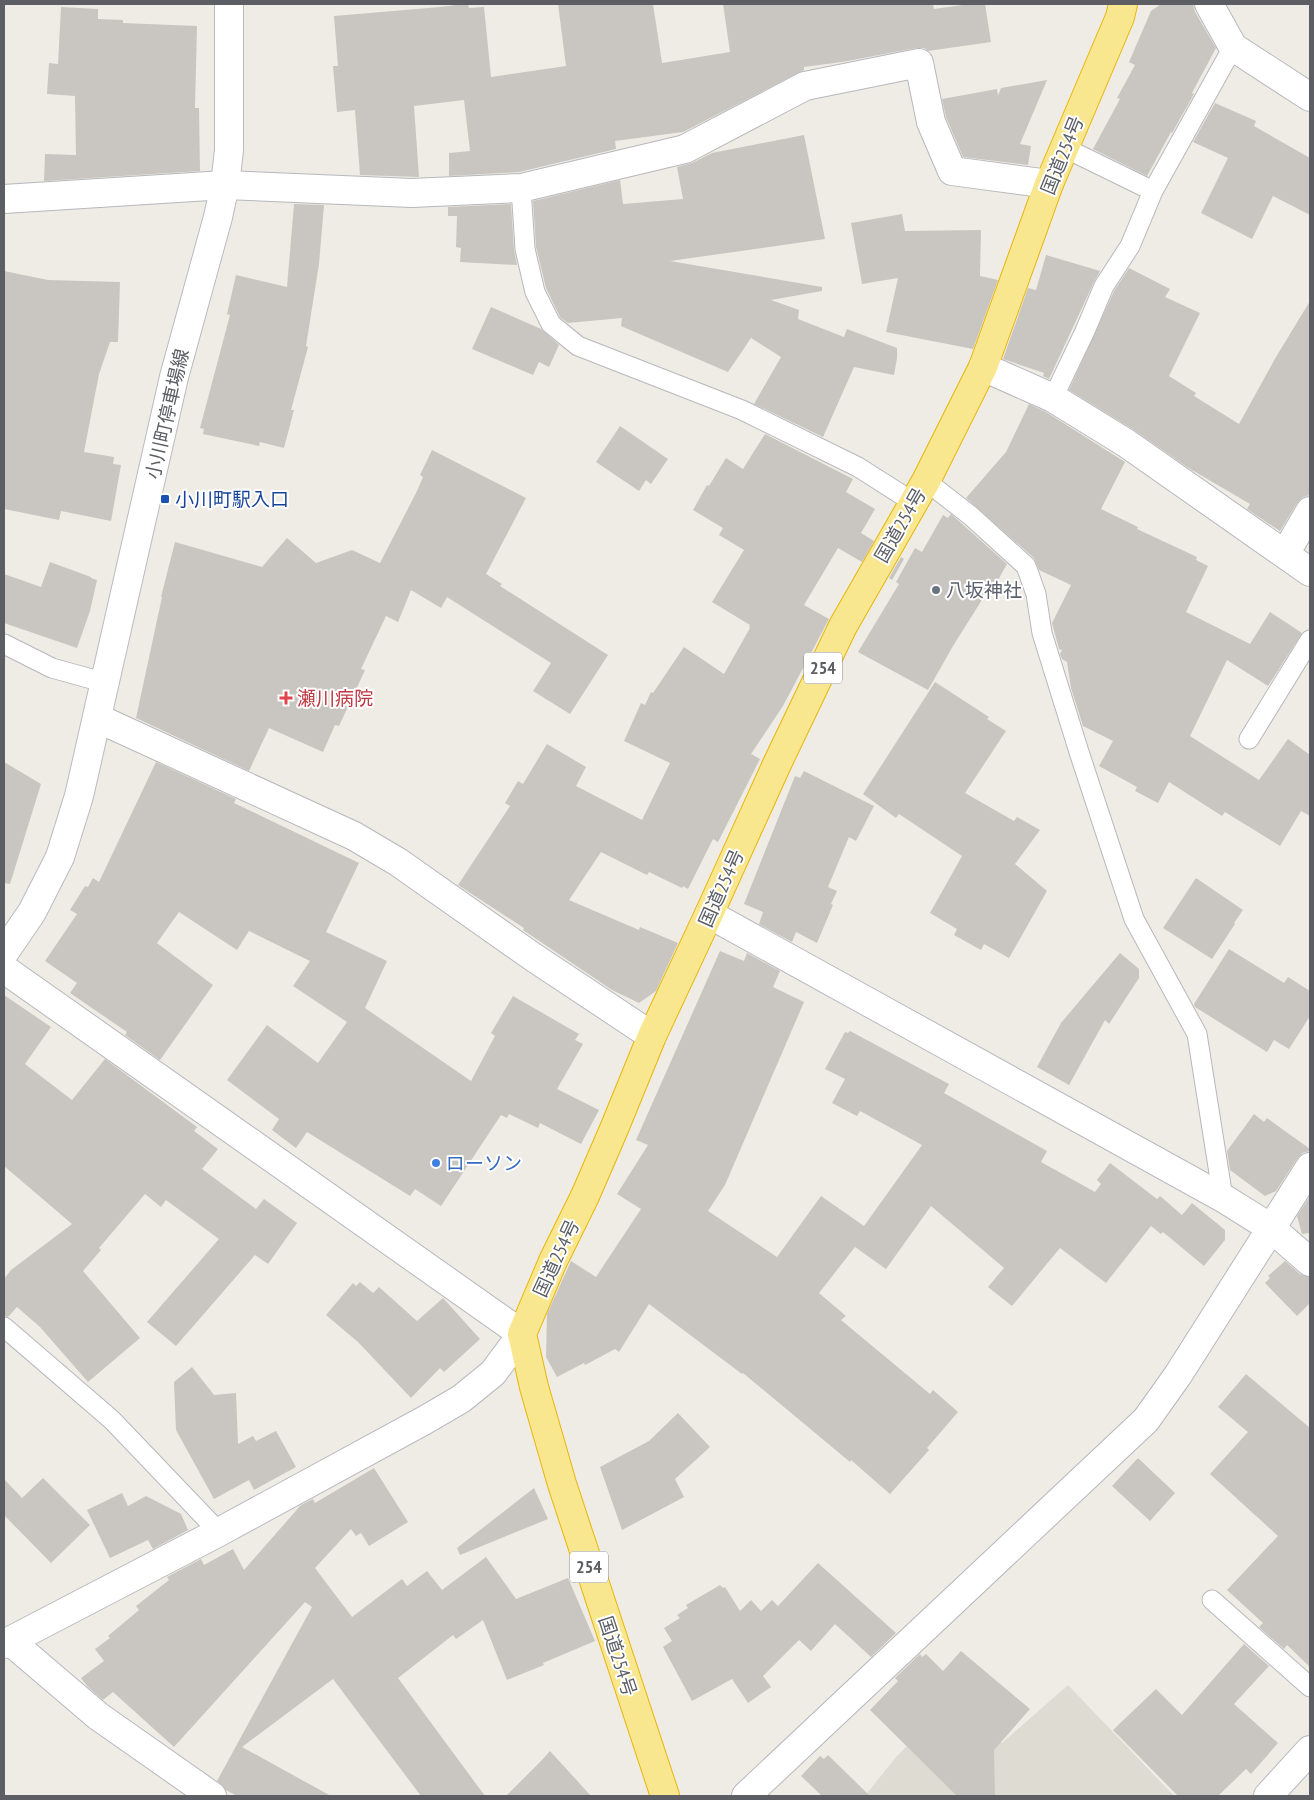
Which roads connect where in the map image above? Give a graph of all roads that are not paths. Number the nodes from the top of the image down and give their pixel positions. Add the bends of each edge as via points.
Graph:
1 (228, 4) edge
2 (1123, 4) edge
3 (1209, 4) edge
4 (1232, 47) junction
5 (1310, 97) edge
6 (1065, 148) junction
7 (1049, 184) junction
8 (225, 185) junction
9 (521, 188) junction
10 (1153, 191) junction
11 (4, 199) edge
12 (983, 367) junction
13 (1053, 398) junction
14 (919, 491) junction
15 (1310, 511) edge
16 (1285, 554) junction
17 (1310, 572) edge
18 (1310, 640) edge
19 (4, 644) edge
20 (106, 683) junction
21 (97, 718) junction
22 (1249, 739) dead end
23 (709, 914) junction
24 (4, 953) edge
25 (4, 969) edge
26 (652, 1036) junction
27 (1310, 1167) edge
28 (1223, 1198) junction
29 (1271, 1228) junction
30 (1310, 1262) edge
31 (4, 1327) edge
32 (522, 1334) junction
33 (219, 1532) junction
34 (1212, 1600) dead end
35 (6, 1638) edge
36 (1310, 1687) edge
37 (1310, 1750) edge
38 (212, 1796) edge
39 (665, 1796) edge
40 (746, 1796) edge
41 (1268, 1796) edge

1 - 8 street, 小川町停車場線 via 229,150
2 - 6 highway, 国道254号 / 254
3 - 4 street
4 - 5 street
4 - 10 lane
6 - 7 highway, 国道254号 / 254
6 - 10 lane
7 - 9 street via 952,171 931,122 919,63 805,86 685,149
7 - 12 highway, 国道254号 / 254
8 - 9 street via 412,193
8 - 11 street
8 - 20 street, 小川町停車場線 via 174,378
9 - 14 lane via 525,249 534,292 551,324 578,346 742,410 858,467
10 - 13 lane via 1130,246 1104,286
12 - 13 street
12 - 14 highway, 国道254号 / 254
13 - 16 street via 1126,443
14 - 23 highway, 国道254号 / 254 via 843,626
14 - 28 lane via 971,516 1026,566 1036,594 1042,633 1134,919 1197,1034
15 - 16 street
16 - 17 street
18 - 22 lane
19 - 20 lane via 52,668
20 - 21 street, 小川町停車場線
21 - 24 street, 小川町停車場線 via 79,796 60,857 32,912
21 - 26 street via 354,836 398,862
23 - 26 highway, 国道254号 / 254
23 - 28 street
25 - 32 street
26 - 32 highway, 国道254号 / 254 via 614,1130
27 - 29 street
28 - 29 street
29 - 30 street
29 - 40 street via 1146,1420
31 - 33 lane via 112,1420
32 - 33 street via 493,1373 460,1398
32 - 39 highway, 国道254号 / 254 via 562,1484
33 - 35 street
34 - 36 lane
35 - 38 street via 98,1716
37 - 41 street

